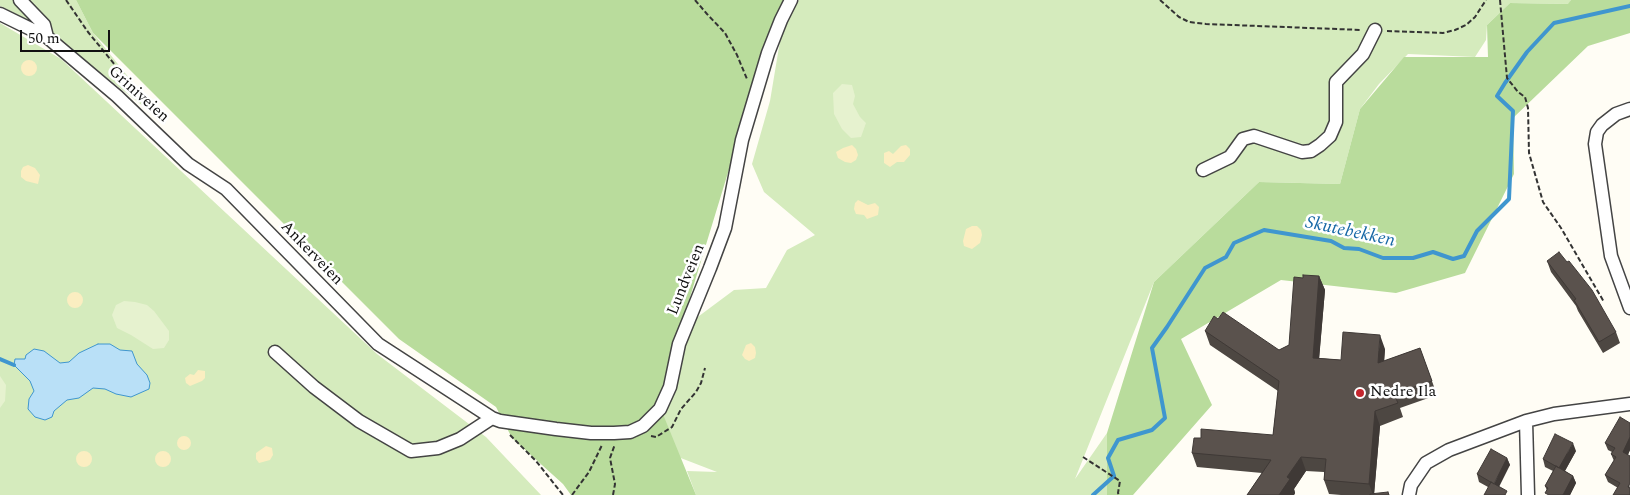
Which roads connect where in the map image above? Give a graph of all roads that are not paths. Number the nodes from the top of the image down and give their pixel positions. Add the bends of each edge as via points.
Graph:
1 (20, 0) edge
2 (792, 0) edge
3 (0, 14) edge
4 (1375, 30) road end
5 (47, 36) junction
6 (1630, 109) edge
7 (1203, 170) dead end
8 (226, 189) joint
9 (1630, 308) edge
10 (274, 352) dead end
11 (1630, 404) edge
12 (496, 419) junction
13 (1526, 421) junction
14 (1409, 495) edge
15 (1528, 495) edge

1 - 5 street via 44,25
2 - 12 street, Lundveien via 768,53 742,140 725,228 679,344 670,387 660,409 643,426 630,432 614,433 591,433
3 - 5 street, Griniveien
4 - 7 street via 1363,54 1336,82 1336,122 1330,136 1320,145 1302,152 1254,136 1242,139 1230,157
5 - 8 street, Griniveien via 117,96 188,164
6 - 9 street via 1616,114 1602,125 1597,132 1596,144 1611,256
8 - 12 street, Ankerveien via 378,344
10 - 12 street via 359,421 411,452 438,448
11 - 13 street via 1564,412
13 - 14 street via 1449,450 1426,463 1411,485
13 - 15 street

